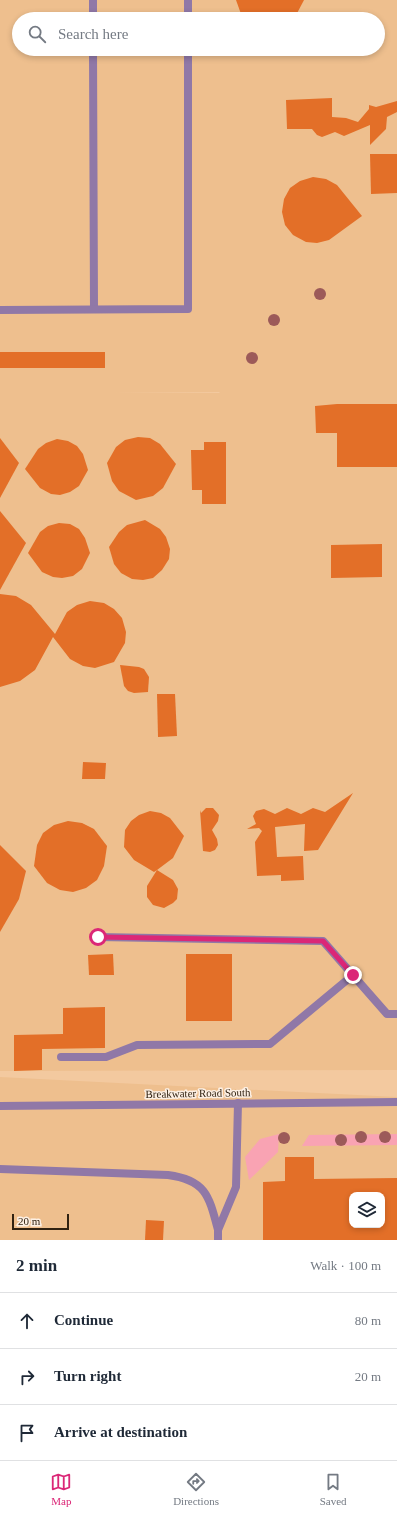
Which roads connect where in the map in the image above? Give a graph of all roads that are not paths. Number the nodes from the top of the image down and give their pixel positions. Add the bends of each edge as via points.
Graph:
1 (93, 0) edge
2 (188, 0) edge
3 (93, 12) edge
4 (188, 12) edge
5 (93, 56) edge
6 (188, 56) edge
7 (94, 309) junction
8 (0, 310) edge
9 (98, 937) dead end
10 (353, 975) junction
11 (397, 1014) edge
12 (61, 1057) dead end
13 (397, 1102) edge
14 (238, 1103) junction
15 (0, 1106) edge
16 (0, 1169) edge
17 (218, 1230) junction
18 (218, 1240) edge

1 - 3 street
2 - 4 street
5 - 7 street
6 - 7 street via 188,308
7 - 8 street
9 - 10 street via 323,941
10 - 11 street via 387,1014
10 - 12 street via 270,1044 137,1045 106,1057
13 - 14 street, Breakwater Road South
14 - 15 street, Breakwater Road South
14 - 17 street via 236,1187
16 - 17 street via 168,1174 184,1177 197,1184 210,1199
17 - 18 street

